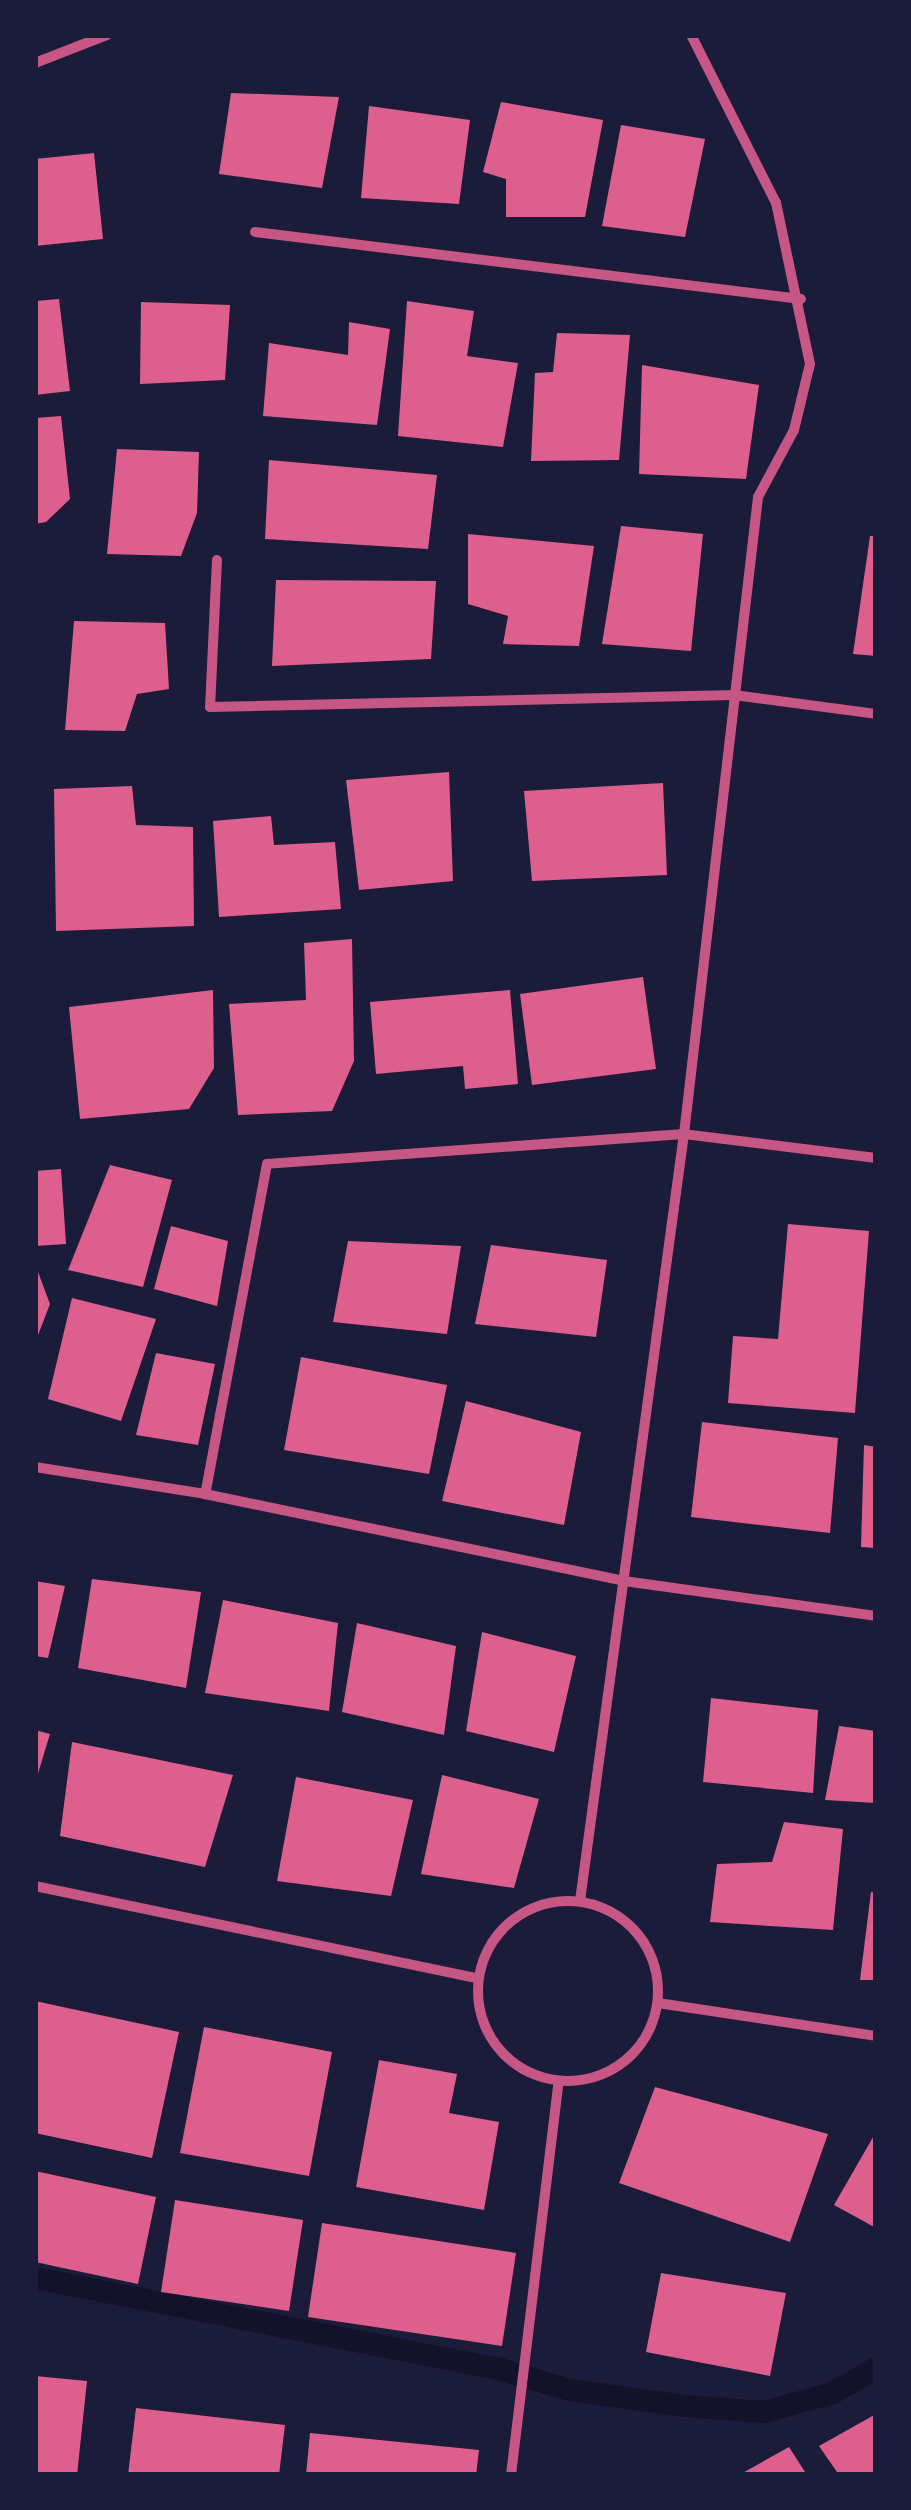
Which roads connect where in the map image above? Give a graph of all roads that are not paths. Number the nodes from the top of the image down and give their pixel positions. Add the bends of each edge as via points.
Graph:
1 (107, 35) edge
2 (691, 35) edge
3 (35, 63) edge
4 (256, 232) dead end
5 (801, 298) junction
6 (217, 560) dead end
7 (734, 695) junction
8 (876, 714) edge
9 (684, 1134) junction
10 (876, 1158) edge
11 (35, 1467) edge
12 (205, 1494) junction
13 (624, 1580) junction
14 (876, 1616) edge
15 (35, 1886) edge
16 (580, 1901) junction
17 (478, 1978) junction
18 (658, 2002) junction
19 (876, 2036) edge
20 (559, 2081) junction
21 (510, 2475) edge

1 - 3 street
2 - 5 street via 776,203
4 - 5 street
5 - 7 street via 810,364 794,430 758,497
6 - 7 street via 210,707
7 - 8 street
7 - 9 street
9 - 10 street
9 - 12 street via 266,1164
9 - 13 street
11 - 12 street
12 - 13 street
13 - 14 street
13 - 16 street
15 - 17 street
16 - 17 street via 525,1910 494,1939
16 - 18 street via 630,1925 657,1974
17 - 20 street via 478,2007 506,2058
18 - 19 street
18 - 20 street via 651,2029 613,2070
20 - 21 street

